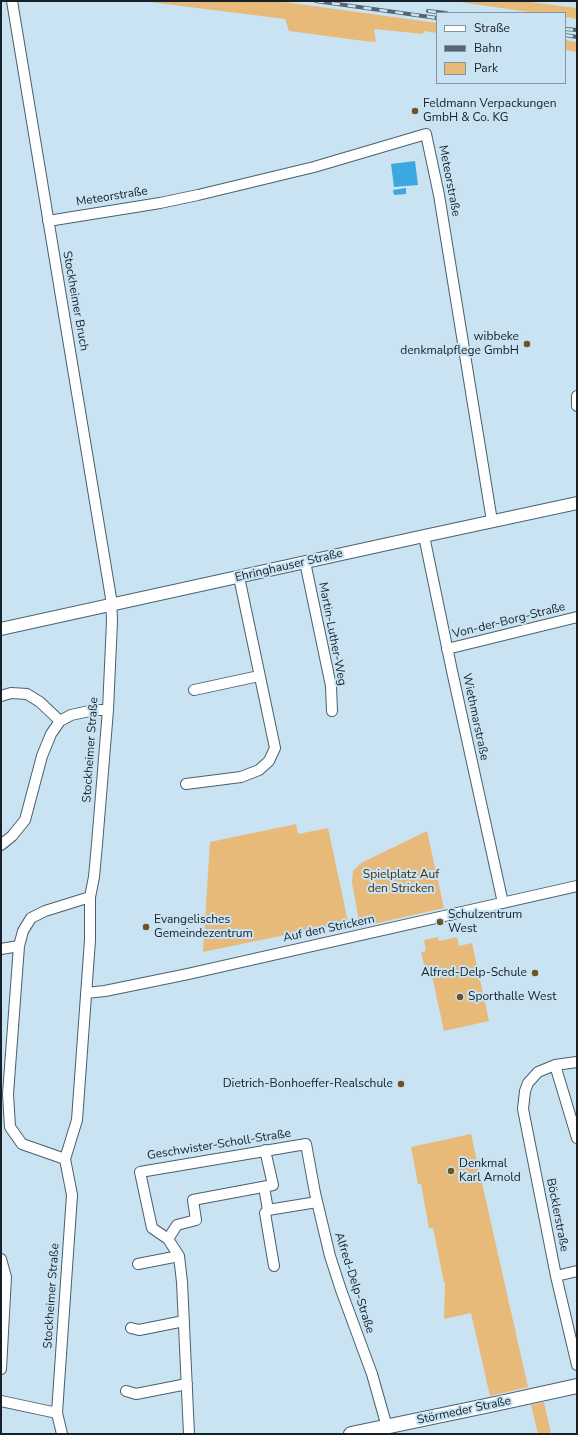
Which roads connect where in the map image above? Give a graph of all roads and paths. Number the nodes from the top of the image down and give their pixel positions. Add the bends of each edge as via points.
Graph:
1 (12, 1) edge
2 (48, 220) junction
3 (577, 396) edge
4 (577, 406) edge
5 (577, 503) edge
6 (492, 521) junction
7 (424, 536) junction
8 (304, 562) junction
9 (239, 577) junction
10 (112, 605) junction
11 (577, 618) edge
12 (1, 629) edge
13 (447, 649) junction
14 (259, 676) junction
15 (194, 690) dead end
16 (1, 696) edge
17 (108, 710) junction
18 (332, 711) dead end
19 (60, 721) junction
20 (186, 784) dead end
21 (1, 845) edge
22 (577, 886) edge
23 (90, 897) junction
24 (503, 903) junction
25 (19, 946) junction
26 (1, 949) edge
27 (86, 993) junction
28 (577, 1062) edge
29 (555, 1065) junction
30 (577, 1138) edge
31 (306, 1144) joint
32 (265, 1150) junction
33 (65, 1159) junction
34 (264, 1187) junction
35 (317, 1202) junction
36 (268, 1210) junction
37 (168, 1240) junction
38 (179, 1256) junction
39 (1, 1259) edge
40 (138, 1264) dead end
41 (274, 1266) dead end
42 (577, 1271) edge
43 (556, 1276) junction
44 (3, 1293) edge
45 (184, 1321) junction
46 (131, 1328) dead end
47 (573, 1329) edge
48 (577, 1365) edge
49 (1, 1369) edge
50 (187, 1384) junction
51 (577, 1386) edge
52 (126, 1391) dead end
53 (1, 1401) edge
54 (57, 1413) junction
55 (387, 1427) junction
56 (62, 1434) edge
57 (189, 1434) edge
58 (352, 1434) edge

1 - 2 street, Stockheimer Bruch
2 - 6 street, Meteorstraße via 198,195 314,167 426,134 439,195
2 - 10 street, Stockheimer Bruch
3 - 4 street
5 - 6 street, Ehringhauser Straße
6 - 7 street, Ehringhauser Straße
7 - 8 street, Ehringhauser Straße
7 - 13 street, Wiethmarstraße
8 - 9 street, Ehringhauser Straße
8 - 18 street, Martin-Luther-Weg via 331,686
9 - 10 street, Ehringhauser Straße
9 - 14 street
10 - 12 street, Ehringhauser Straße
10 - 17 street, Stockheimer Straße
11 - 13 street, Von-der-Borg-Straße
13 - 24 street, Wiethmarstraße
14 - 15 street
14 - 20 street via 275,748 269,761 259,770 241,777
16 - 19 street via 11,693 27,694 40,702
17 - 19 street via 71,715
17 - 23 street, Stockheimer Straße via 97,850
19 - 21 street via 51,734 42,756 24,820 12,836
22 - 24 street, Auf den Strickern
23 - 25 street via 31,918 23,931
23 - 27 street, Stockheimer Straße
24 - 27 street, Auf den Strickern via 105,992
25 - 26 street
25 - 33 street via 8,1094 10,1127 22,1144
27 - 33 street, Stockheimer Straße via 77,1120
28 - 29 street
29 - 30 street
29 - 43 street, Böcklerstraße via 538,1072 528,1083 523,1109
31 - 32 street, Geschwister-Scholl-Straße
31 - 35 street, Alfred-Delp-Straße
32 - 34 street via 273,1185
32 - 37 street, Geschwister-Scholl-Straße via 140,1172 152,1228
33 - 54 street, Stockheimer Straße via 72,1195
34 - 36 street
34 - 37 street via 193,1200 196,1220 177,1225
35 - 36 street
35 - 55 street, Alfred-Delp-Straße via 342,1295 372,1374
36 - 41 street via 264,1213
37 - 38 street
38 - 40 street
38 - 45 street
39 - 44 street via 6,1277
42 - 43 street
43 - 47 street, Böcklerstraße
44 - 49 street
45 - 46 street via 139,1330
45 - 50 street
47 - 48 street, Böcklerstraße
50 - 52 street via 136,1394
50 - 57 street
51 - 55 main road, Störmeder Straße
53 - 54 street
54 - 56 street, Stockheimer Straße
55 - 58 main road, Störmeder Straße

